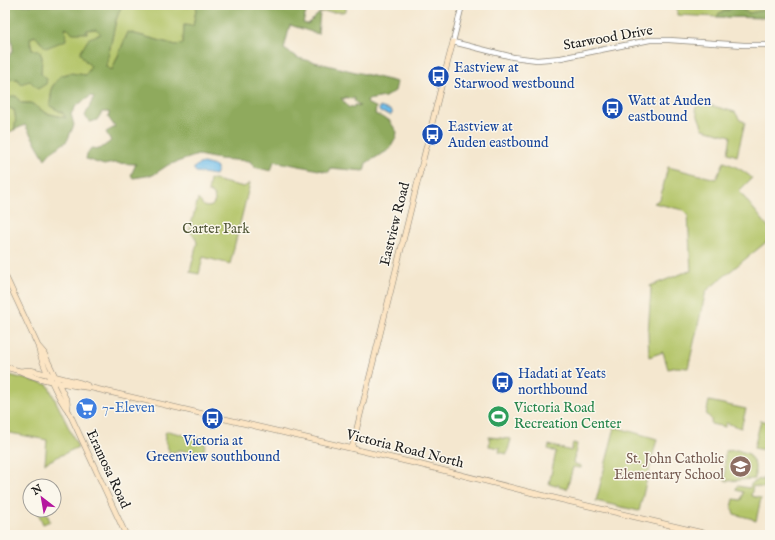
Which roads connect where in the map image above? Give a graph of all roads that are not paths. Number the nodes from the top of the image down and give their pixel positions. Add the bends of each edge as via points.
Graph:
1 (462, 5) edge
2 (453, 42) junction
3 (770, 45) edge
4 (5, 274) edge
5 (38, 346) junction
6 (42, 360) junction
7 (5, 367) edge
8 (20, 371) junction
9 (32, 371) junction
10 (48, 375) junction
11 (53, 378) junction
12 (58, 382) junction
13 (72, 385) junction
14 (92, 388) junction
15 (64, 396) junction
16 (69, 412) junction
17 (352, 448) junction
18 (126, 535) edge
19 (712, 535) edge

1 - 2 street, Eastview Road
2 - 3 street, Starwood Drive via 513,57 537,60 561,58 650,40
2 - 17 main road, Eastview Road
4 - 5 main road, Eramosa Road
5 - 6 main road, Eramosa Road
5 - 11 main road, Eramosa Road via 44,352
6 - 9 main road via 39,369
6 - 10 main road, Eramosa Road
7 - 8 main road, Victoria Road North
8 - 9 main road, Victoria Road North
8 - 11 main road, Victoria Road North via 28,375
9 - 10 main road, Victoria Road North
10 - 11 main road, Victoria Road North
11 - 12 main road, Eramosa Road
11 - 14 main road, Victoria Road North via 82,383
11 - 16 main road, Eramosa Road via 62,403
12 - 13 main road, Victoria Road North
12 - 15 main road, Eramosa Road
13 - 14 main road, Victoria Road North
13 - 15 main road via 66,388
14 - 17 main road, Victoria Road North
15 - 16 main road, Eramosa Road
16 - 18 main road, Eramosa Road
17 - 19 main road, Victoria Road North

